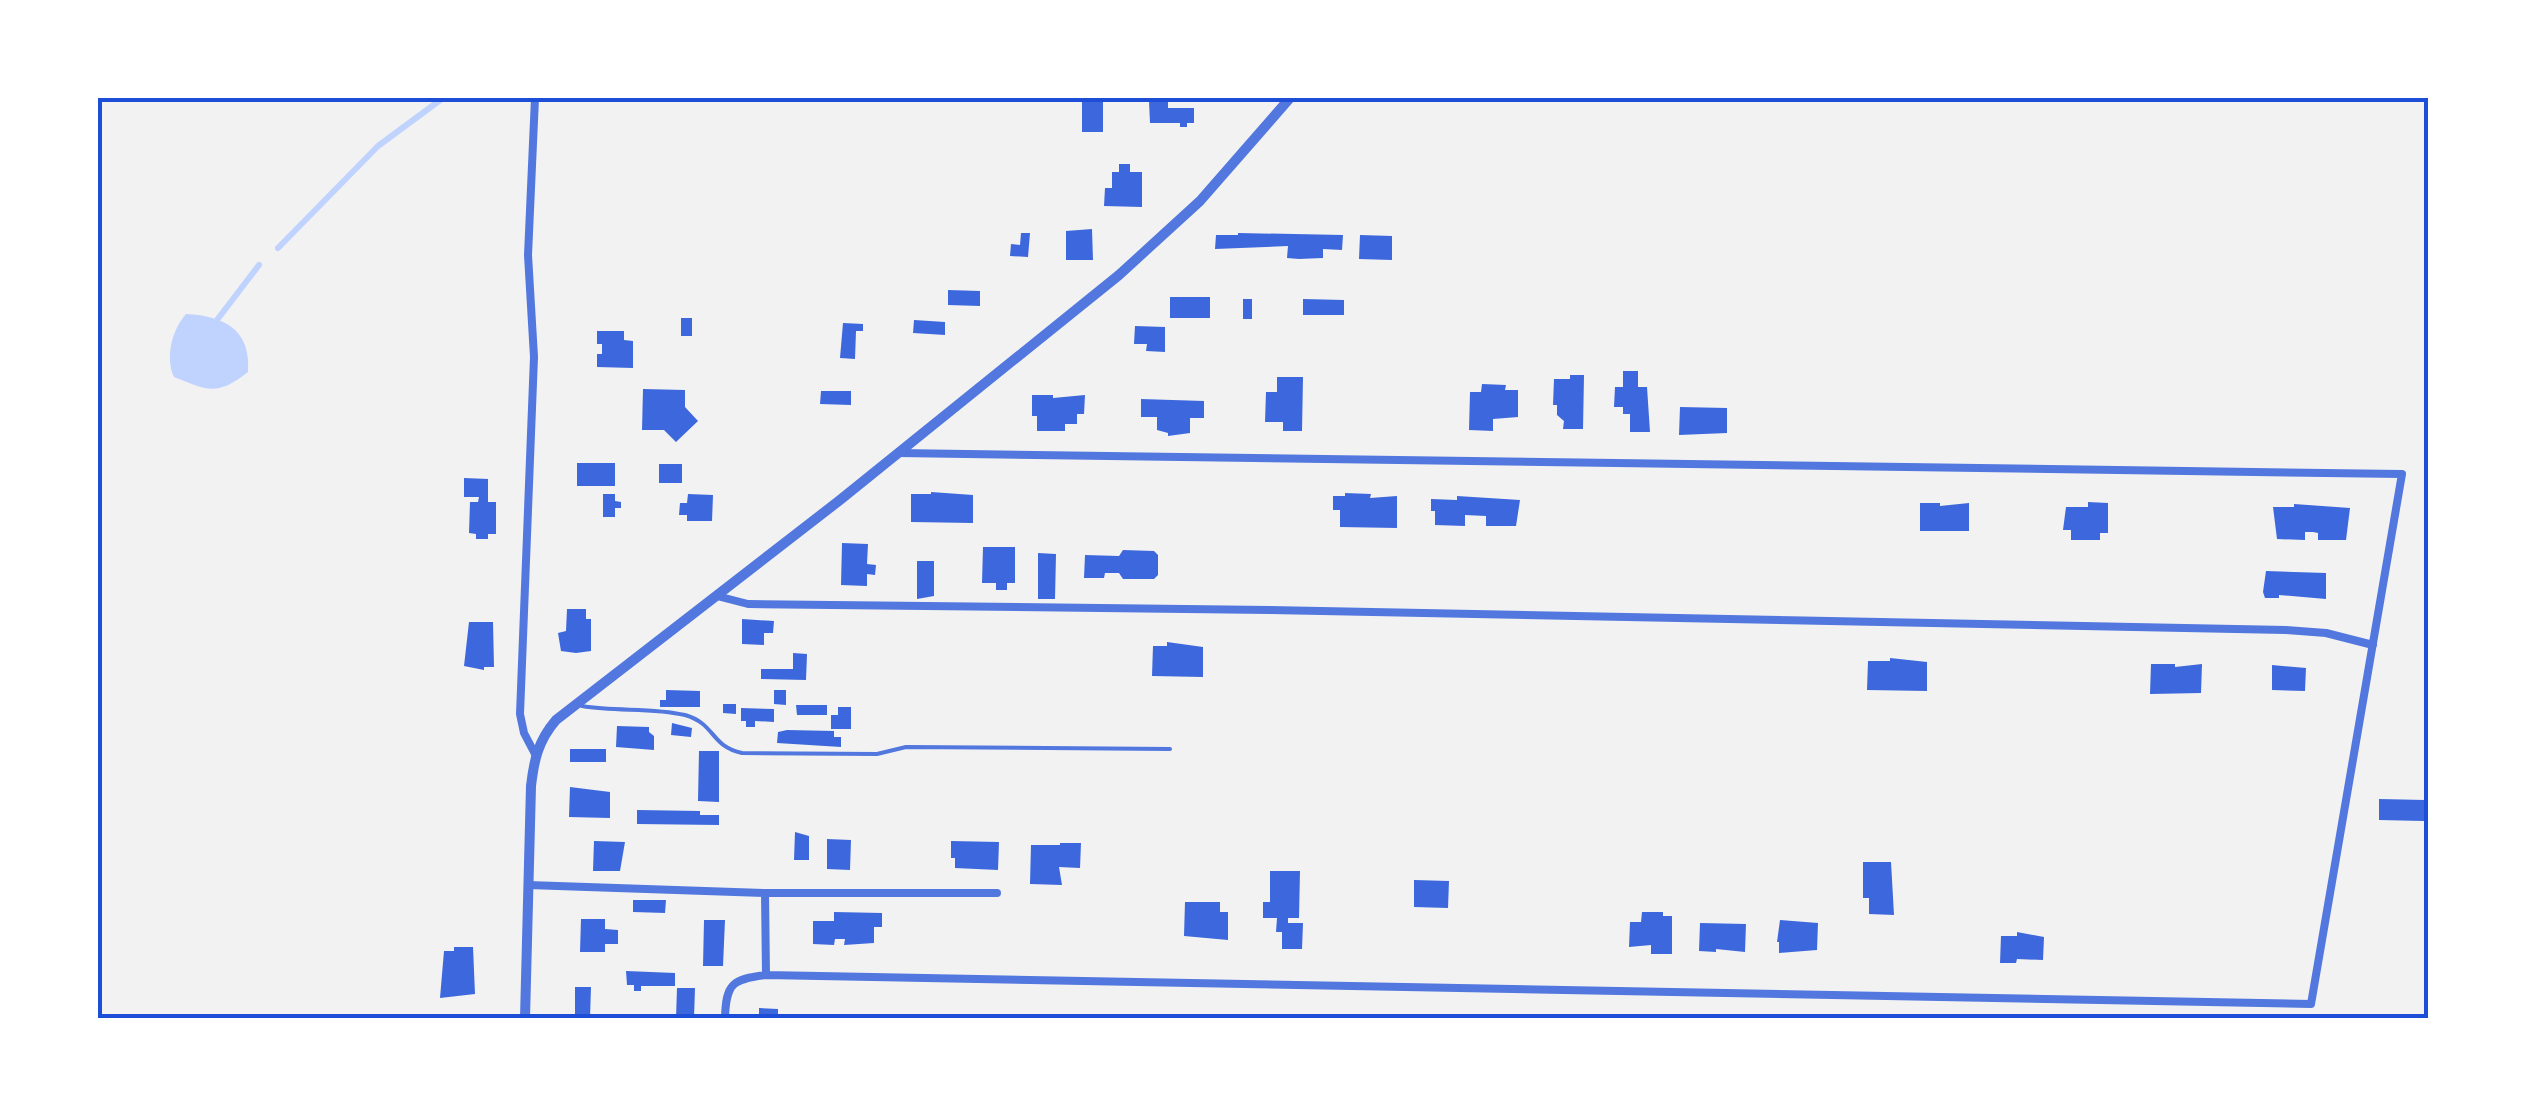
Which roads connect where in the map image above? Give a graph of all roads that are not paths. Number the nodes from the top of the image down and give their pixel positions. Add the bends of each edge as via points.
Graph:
1 (535, 98) edge
2 (1290, 98) edge
3 (898, 452) junction
4 (717, 596) junction
5 (2372, 645) junction
6 (578, 705) junction
7 (1170, 749) dead end
8 (534, 754) junction
9 (528, 886) junction
10 (765, 892) junction
11 (997, 893) dead end
12 (766, 974) junction
13 (524, 1018) edge
14 (725, 1018) edge

1 - 8 street via 528,255 534,357 520,714
2 - 3 street via 1226,174 1149,248
3 - 4 street
3 - 5 street via 2402,474
4 - 5 street via 748,604 2286,630
4 - 6 street
5 - 12 street via 2311,1004
6 - 7 lane via 684,715 710,728 727,750 742,753
6 - 8 street via 546,732
8 - 9 street
9 - 10 street
9 - 13 street
10 - 11 street
10 - 12 street
12 - 14 street via 734,983 726,993

